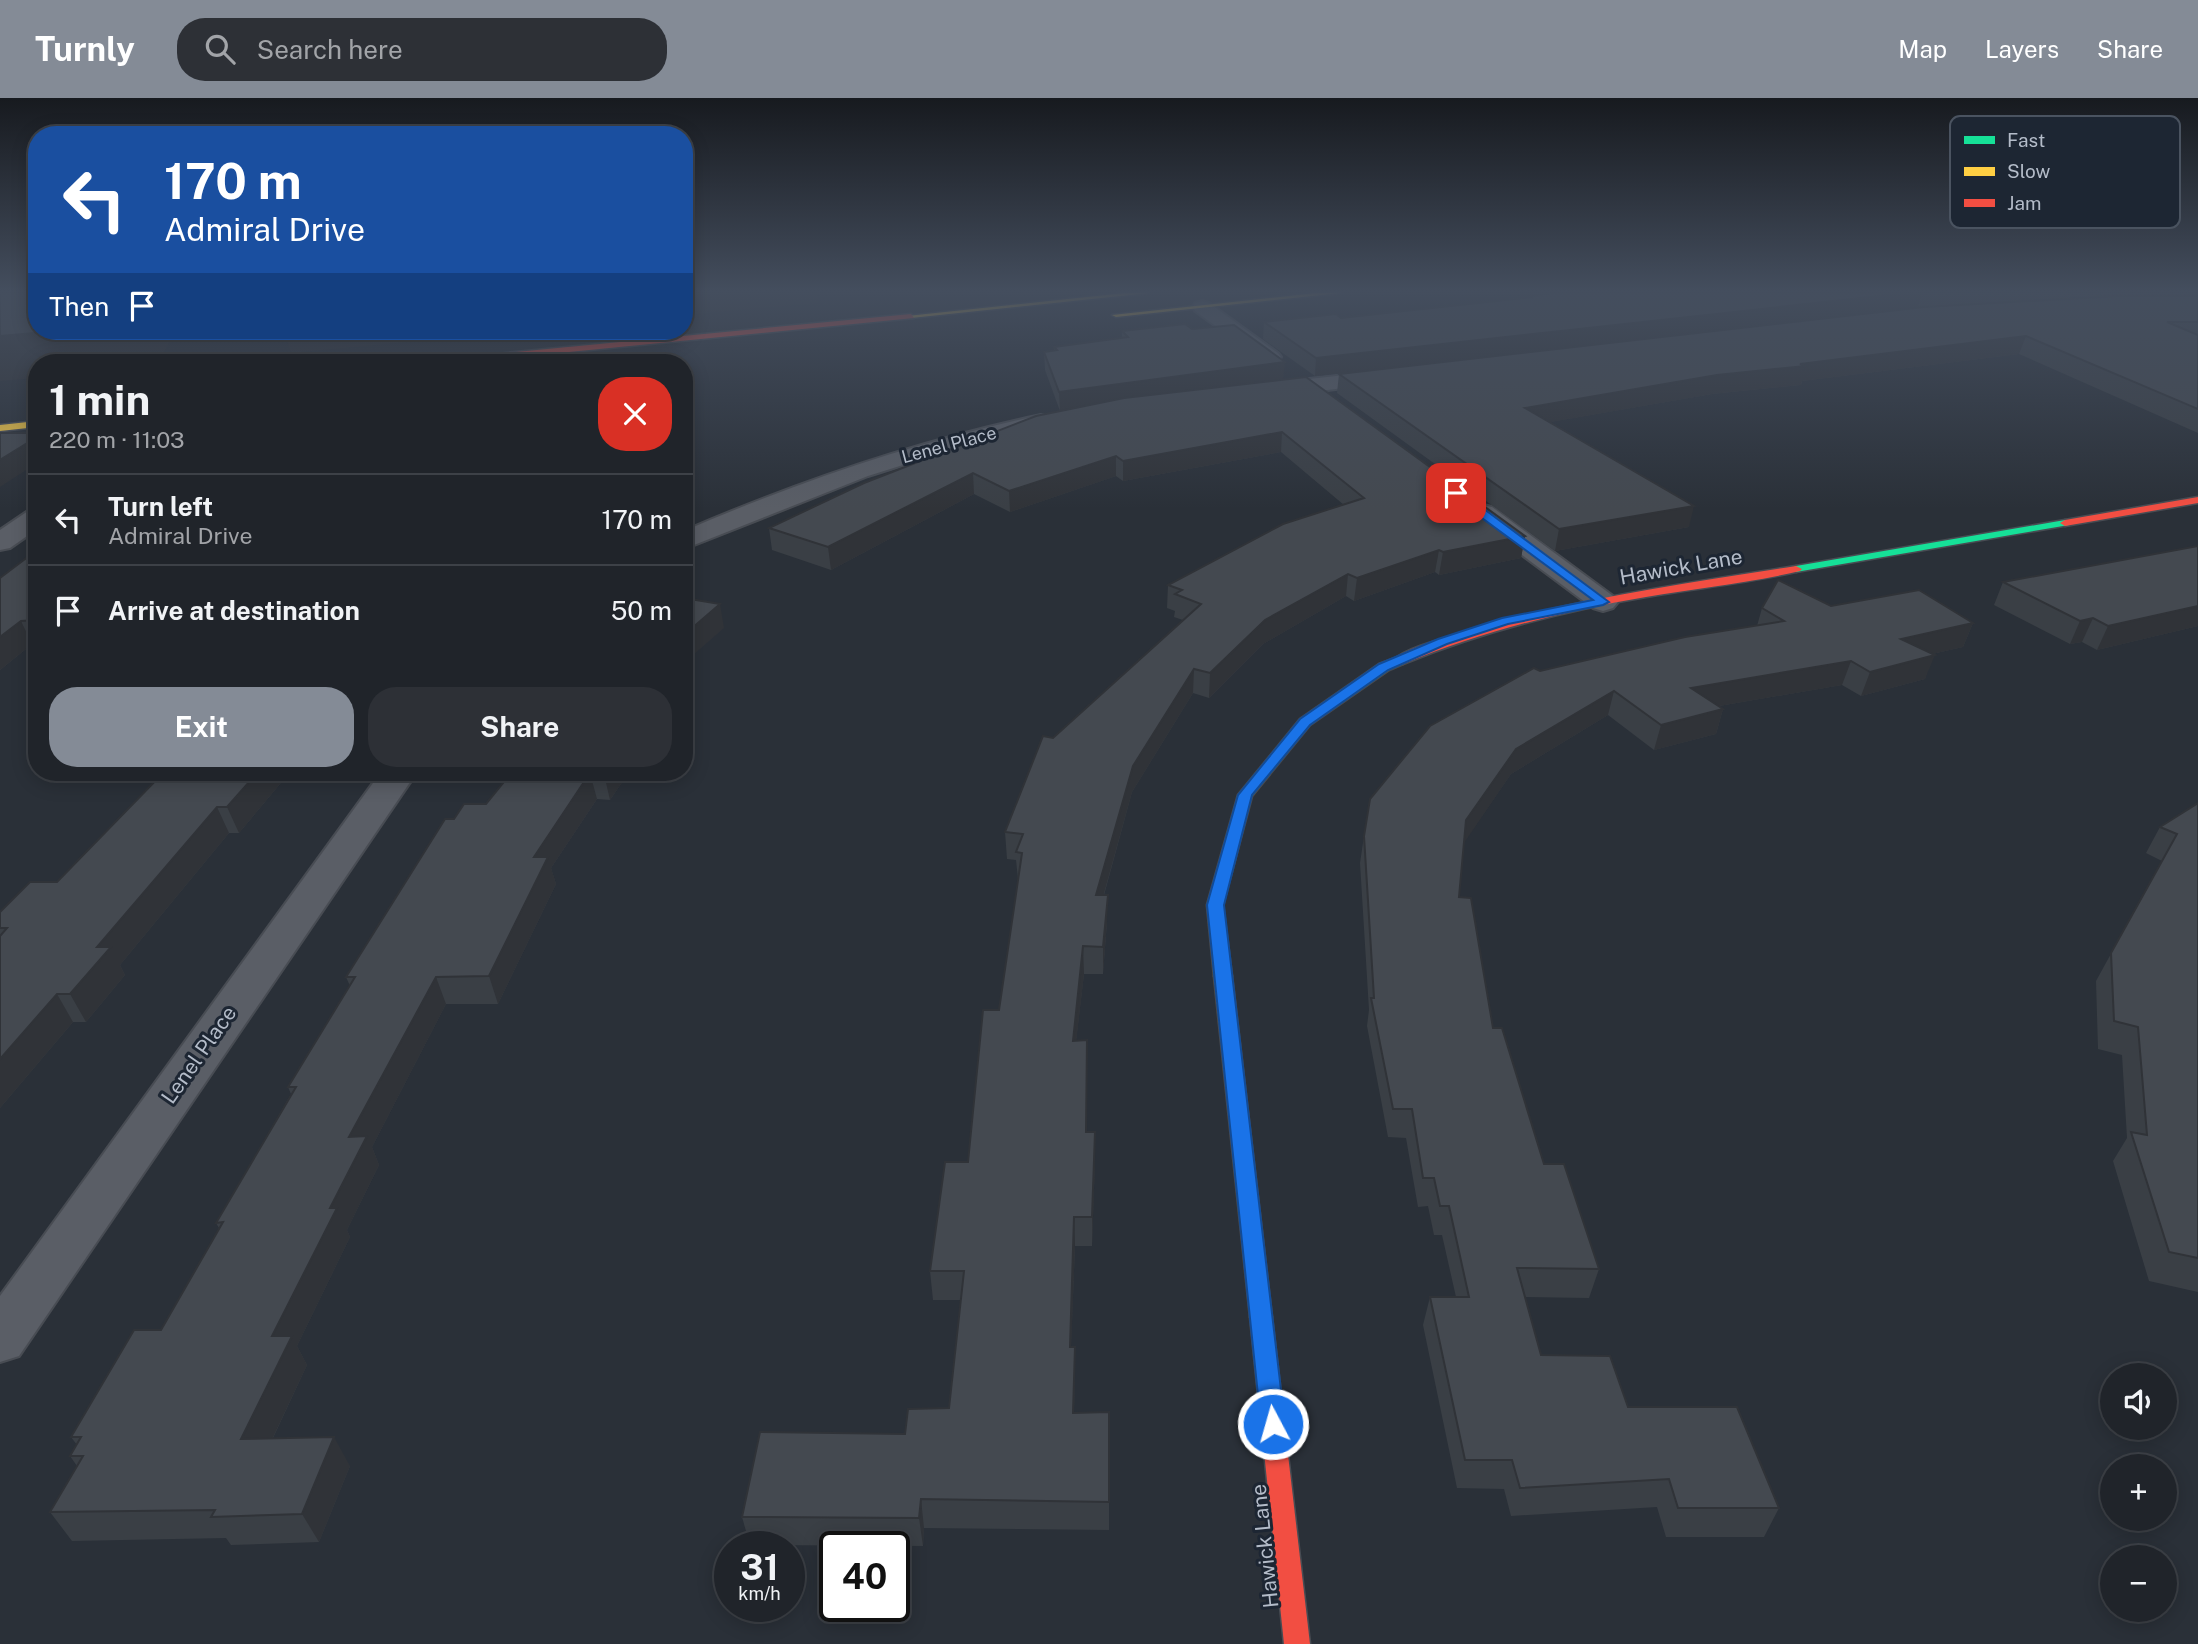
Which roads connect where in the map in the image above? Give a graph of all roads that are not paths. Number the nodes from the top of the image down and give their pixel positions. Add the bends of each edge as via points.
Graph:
1 (1282, 365) edge
2 (1404, 374) edge
3 (1309, 385) junction
4 (1242, 393) edge
5 (1336, 405) edge
6 (1069, 417) edge
7 (28, 425) edge
8 (0, 428) edge
9 (2198, 500) edge
10 (1469, 503) edge
11 (28, 523) edge
12 (693, 537) edge
13 (0, 542) edge
14 (1603, 602) junction
15 (393, 781) edge
16 (0, 1339) edge
17 (1297, 1644) edge

1 - 3 street
2 - 3 street
3 - 4 street
3 - 5 street
6 - 12 street, Lenel Place via 923,450 832,478
7 - 8 street
9 - 14 street, Hawick Lane
10 - 14 street
11 - 13 street
14 - 17 street, Hawick Lane via 1506,621 1443,641 1384,667 1305,722 1245,795 1215,905
15 - 16 street, Lenel Place

